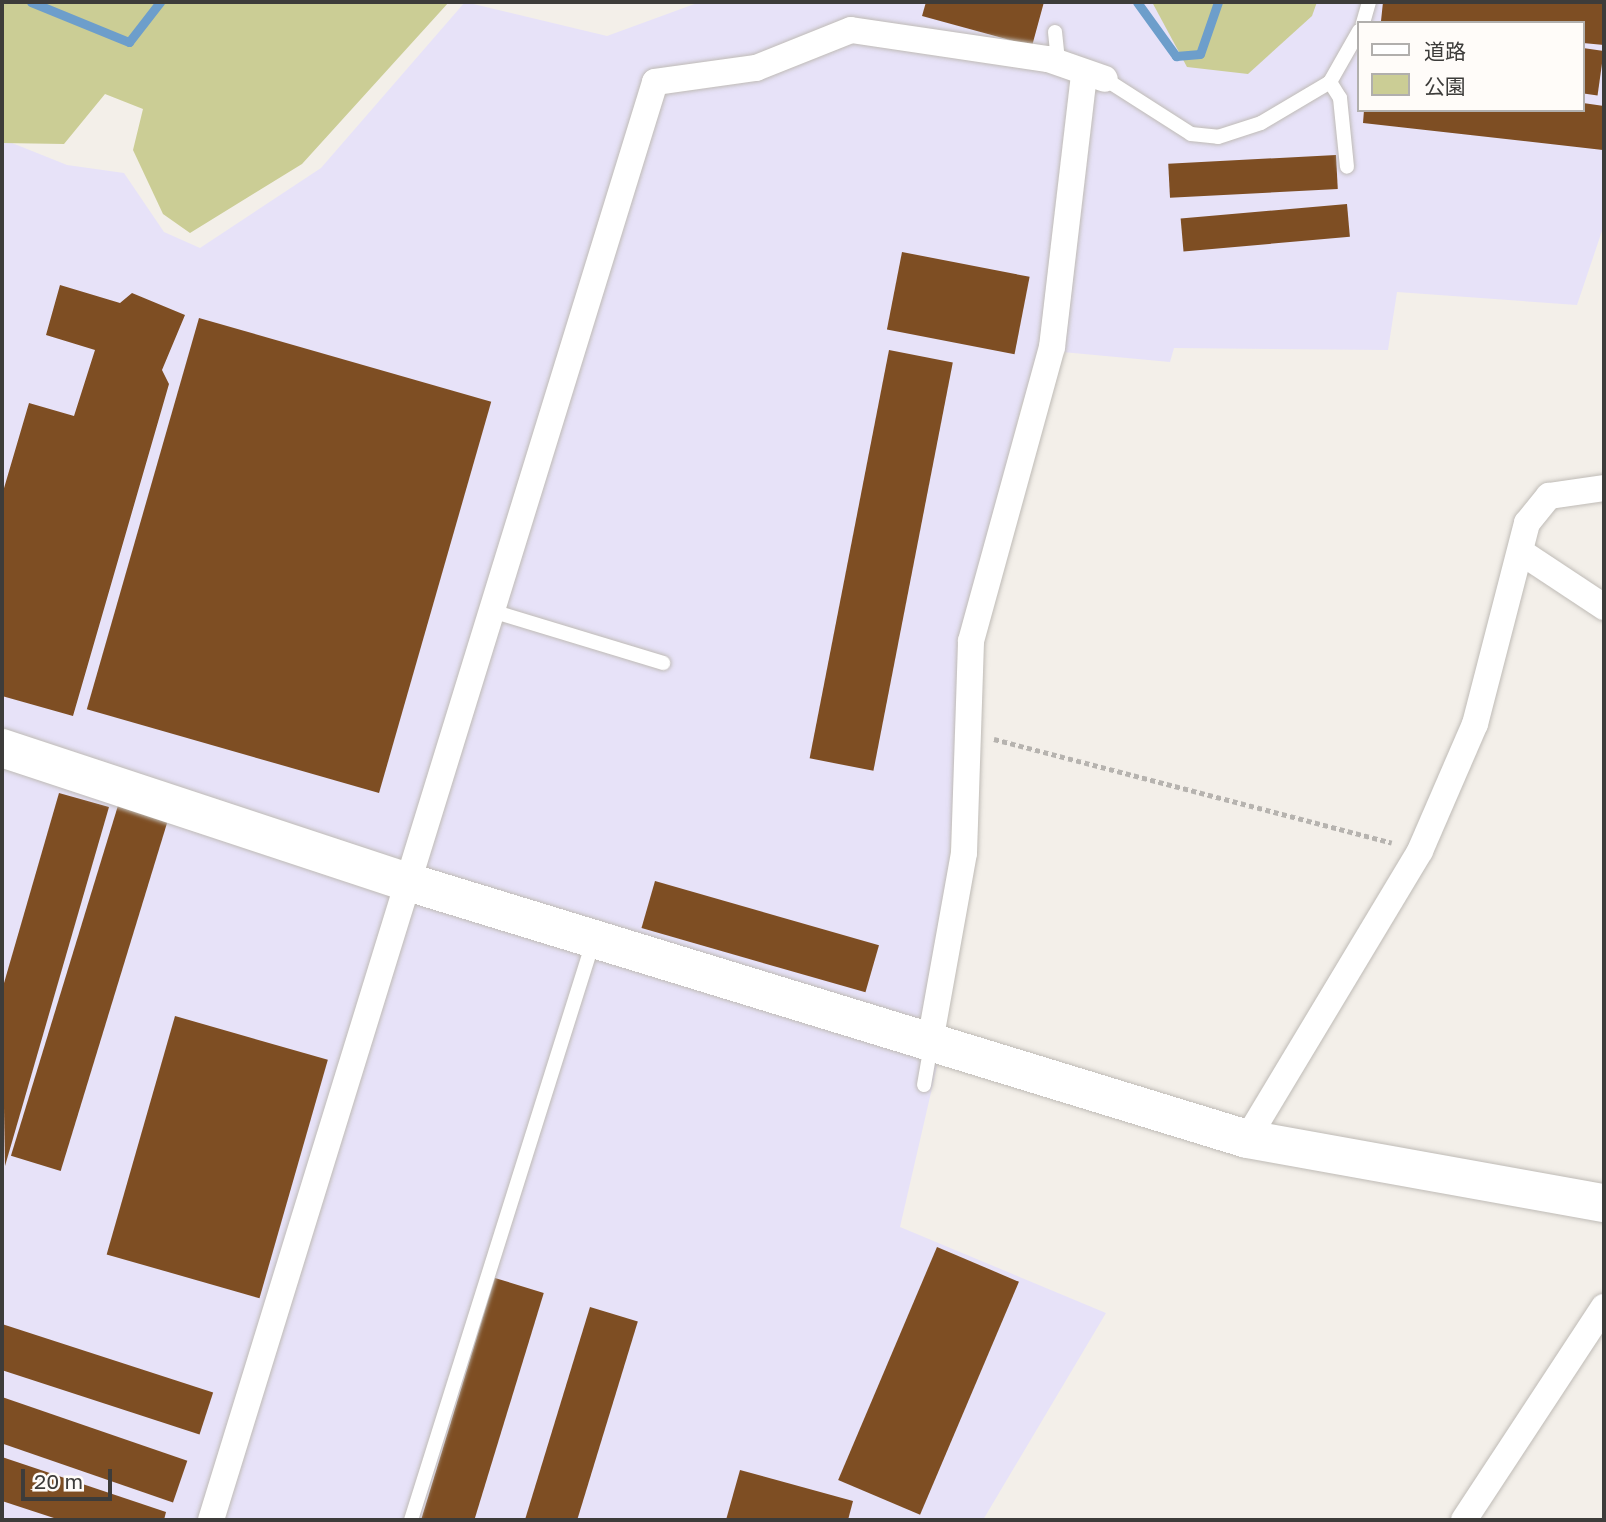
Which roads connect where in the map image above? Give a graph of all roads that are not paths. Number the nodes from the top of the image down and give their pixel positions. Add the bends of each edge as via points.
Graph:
1 (1369, 2) edge
2 (1364, 21) edge
3 (1055, 32) dead end
4 (1358, 33) edge
5 (1058, 62) junction
6 (1095, 76) junction
7 (1330, 82) junction
8 (1347, 167) dead end
9 (1604, 488) edge
10 (1521, 552) junction
11 (1604, 607) edge
12 (492, 611) junction
13 (663, 663) dead end
14 (2, 748) edge
15 (408, 881) junction
16 (594, 937) junction
17 (930, 1042) junction
18 (924, 1085) dead end
19 (1247, 1139) junction
20 (1604, 1203) edge
21 (1604, 1307) edge
22 (211, 1520) edge
23 (411, 1520) edge
24 (1464, 1520) edge

1 - 2 lane
3 - 5 lane
4 - 7 lane
5 - 6 street
5 - 12 street via 851,30 756,68 655,82
6 - 7 lane via 1191,134 1218,136 1261,123
6 - 17 street via 1052,346 971,641 964,853
7 - 8 lane via 1340,98
9 - 10 street via 1549,496 1527,523
10 - 11 street
10 - 19 street via 1475,724 1420,851
12 - 13 lane
12 - 15 street
14 - 15 street
15 - 16 street
15 - 22 street
16 - 17 street
16 - 23 lane
17 - 18 lane
17 - 19 street
19 - 20 street
21 - 24 street

